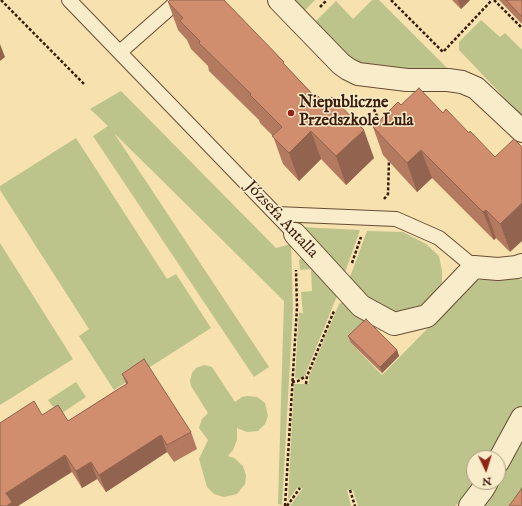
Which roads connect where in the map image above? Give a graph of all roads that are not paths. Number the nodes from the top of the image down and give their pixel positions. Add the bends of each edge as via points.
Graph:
1 (69, 0) edge
2 (179, 0) edge
3 (279, 0) edge
4 (120, 52) junction
5 (522, 131) edge
6 (276, 214) junction
7 (295, 234) joint
8 (522, 265) edge
9 (474, 267) junction
10 (522, 418) edge
11 (505, 450) edge
12 (482, 490) edge
13 (470, 506) edge

1 - 4 lane, Józsefa Antalla
2 - 4 lane
3 - 5 street via 348,69 358,74 407,80 462,82 476,88
4 - 6 lane, Józsefa Antalla
6 - 7 lane, Józsefa Antalla
6 - 9 lane via 396,219 438,238
7 - 9 street, Józsefa Antalla via 361,306 394,324 427,316
8 - 9 street via 517,268 498,269
10 - 11 street
12 - 13 street

